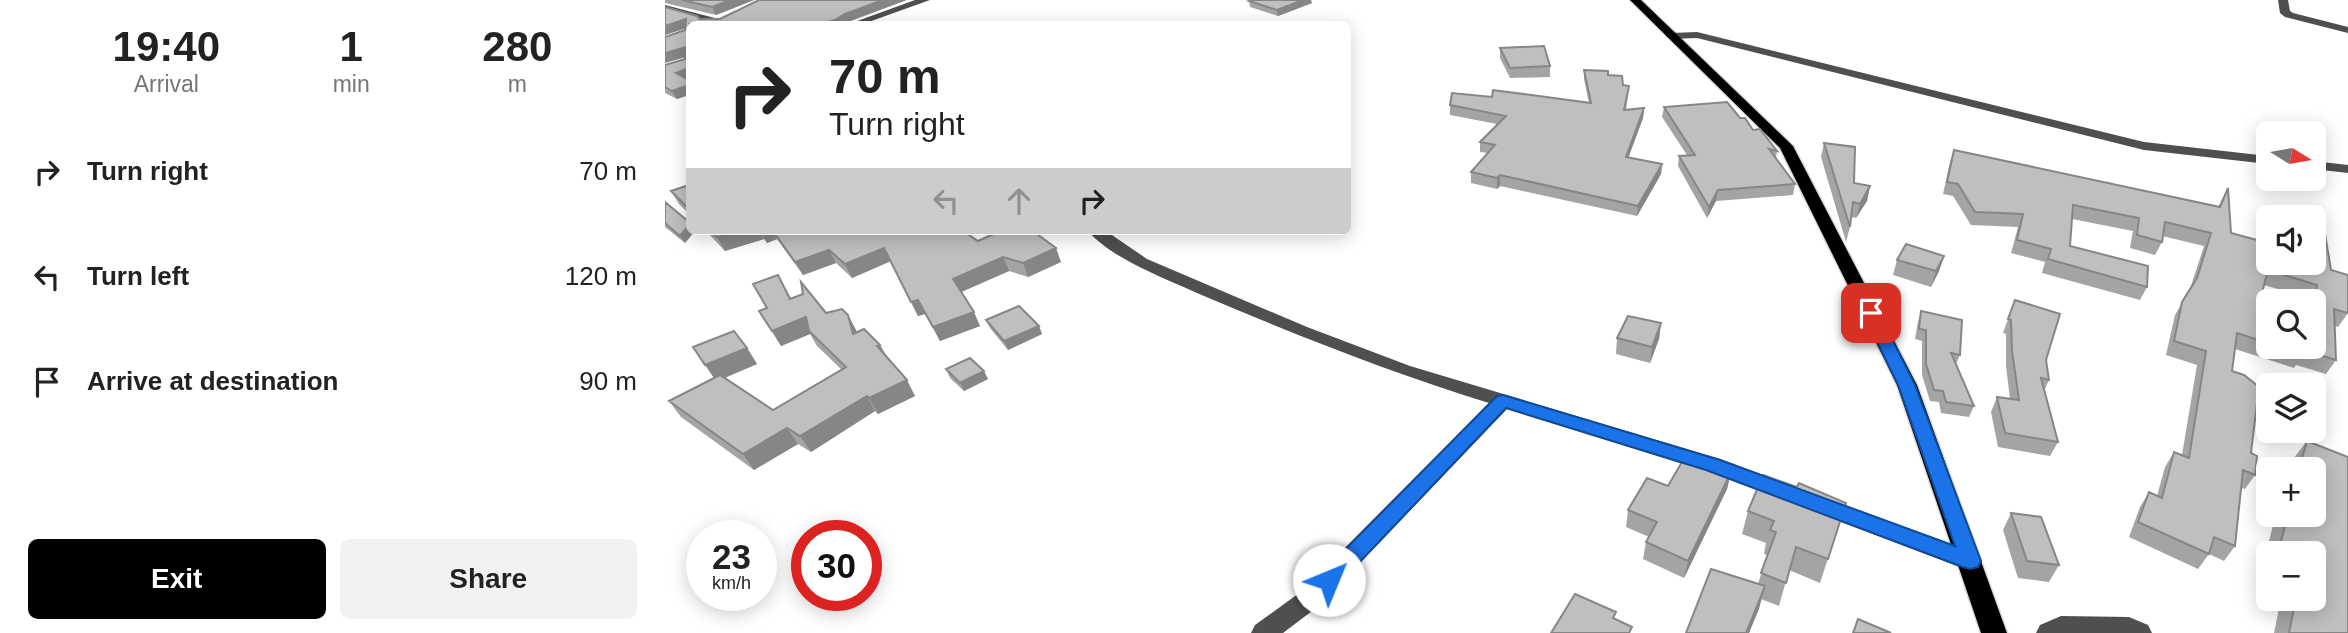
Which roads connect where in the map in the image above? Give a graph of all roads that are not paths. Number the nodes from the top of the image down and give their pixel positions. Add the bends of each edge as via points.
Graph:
1 (925, 0) edge
2 (1635, 0) edge
3 (2283, 0) edge
4 (665, 8) edge
5 (716, 21) edge
6 (863, 21) edge
7 (2348, 30) edge
8 (1671, 36) junction
9 (2256, 159) edge
10 (2326, 166) edge
11 (2348, 169) edge
12 (1102, 235) edge
13 (1503, 401) junction
14 (1970, 561) junction
15 (1264, 633) edge
16 (1994, 633) edge
17 (2049, 633) edge
18 (2139, 633) edge

1 - 6 street
2 - 8 main road
3 - 7 street via 2289,15
4 - 5 street
8 - 9 street via 1697,35 1762,50 2144,146
8 - 14 main road via 1786,146 1907,385
10 - 11 street
12 - 13 street via 1141,262 1301,331
13 - 14 street via 1713,465
13 - 15 street via 1311,597
14 - 16 main road
17 - 18 street via 2061,627 2129,628

